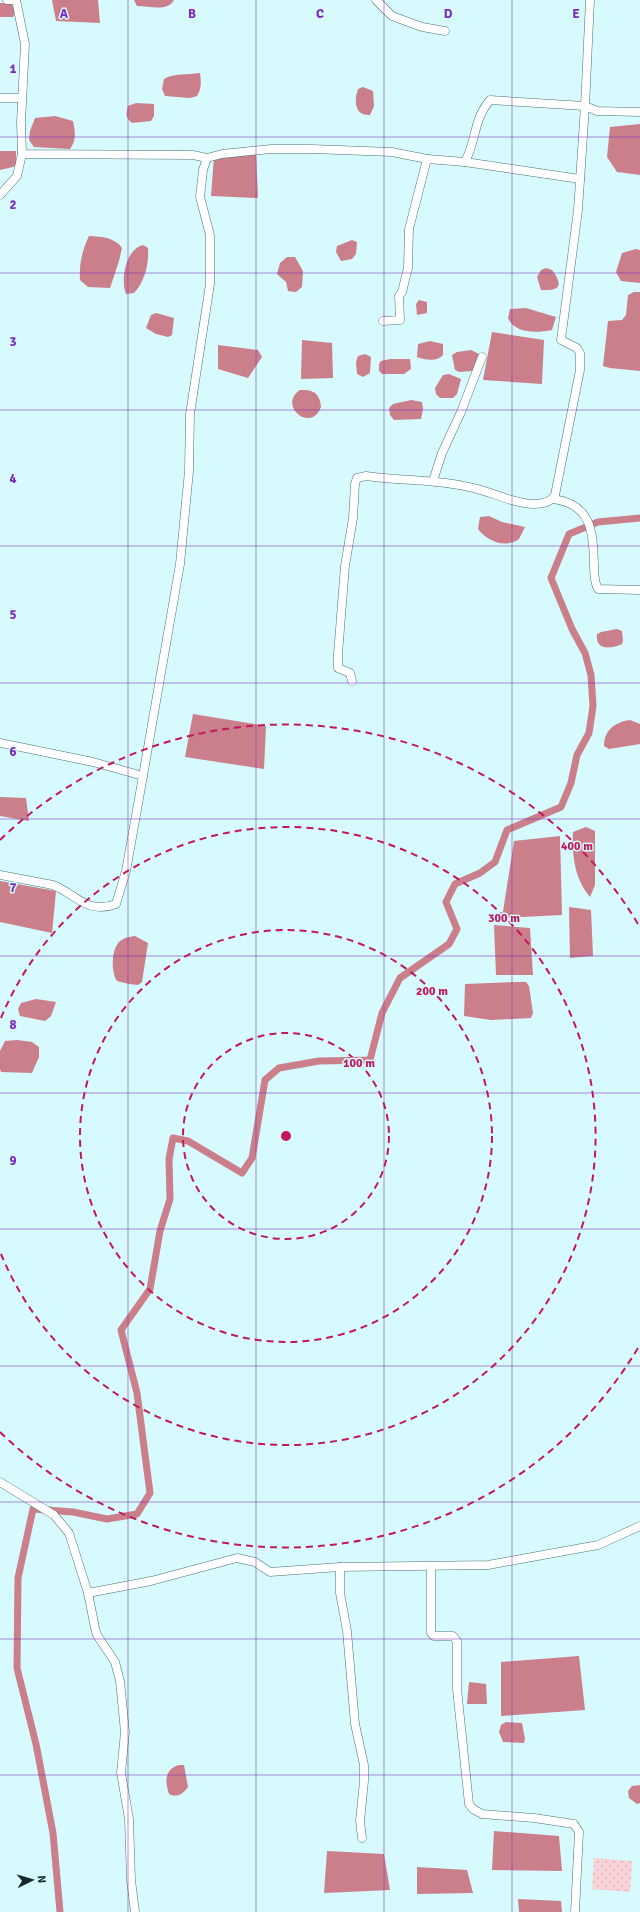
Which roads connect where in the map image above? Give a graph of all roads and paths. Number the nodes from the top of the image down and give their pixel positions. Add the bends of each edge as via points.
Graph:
1 (7, 0) edge
2 (16, 0) edge
3 (376, 0) edge
4 (590, 0) edge
5 (445, 31) dead end
6 (0, 98) edge
7 (22, 98) junction
8 (585, 106) junction
9 (640, 112) edge
10 (22, 154) junction
11 (207, 158) junction
12 (427, 159) junction
13 (465, 162) junction
14 (580, 179) junction
15 (0, 195) edge
16 (383, 321) dead end
17 (482, 357) dead end
18 (433, 481) junction
19 (553, 499) junction
20 (640, 590) edge
21 (352, 681) dead end
22 (0, 743) edge
23 (143, 776) junction
24 (0, 875) edge
25 (0, 1482) edge
26 (640, 1526) edge
27 (340, 1567) junction
28 (430, 1567) junction
29 (88, 1593) junction
30 (362, 1838) dead end
31 (135, 1912) edge
32 (575, 1912) edge

1 - 2 street
2 - 7 street via 25,44
3 - 5 street via 392,16 422,27
4 - 8 street
6 - 7 street
7 - 10 street
8 - 9 street via 597,112
8 - 13 street via 490,100 478,118
8 - 14 street
10 - 11 street via 193,154
10 - 15 street via 16,176
11 - 12 street via 238,152 312,148 392,152
11 - 23 street via 200,197 210,235 210,284 190,414 190,471 180,564
12 - 13 street
12 - 16 street via 409,229 408,268 399,296 400,320
13 - 14 street
14 - 19 street via 573,260 561,340 577,348 580,353 580,370
17 - 18 street
18 - 19 street via 469,487 523,503 535,504
18 - 21 street via 366,476 357,478 345,566 338,654 338,668 350,673
19 - 20 street via 569,503 581,510 586,517 593,543 595,583 598,589
22 - 23 street via 93,762
23 - 24 street via 126,871 116,904 97,908 56,887
25 - 29 street via 45,1508 65,1528 73,1542
26 - 28 street via 598,1545 573,1551 488,1565
27 - 28 street
27 - 29 street via 270,1572 255,1562 237,1558 151,1581
27 - 30 street via 340,1593 347,1631 355,1724 364,1765 360,1821
28 - 32 street via 431,1633 434,1636 456,1638 457,1689 469,1804 482,1814 574,1824 579,1832
29 - 31 street via 97,1635 115,1662 120,1681 125,1732 121,1773 129,1819

